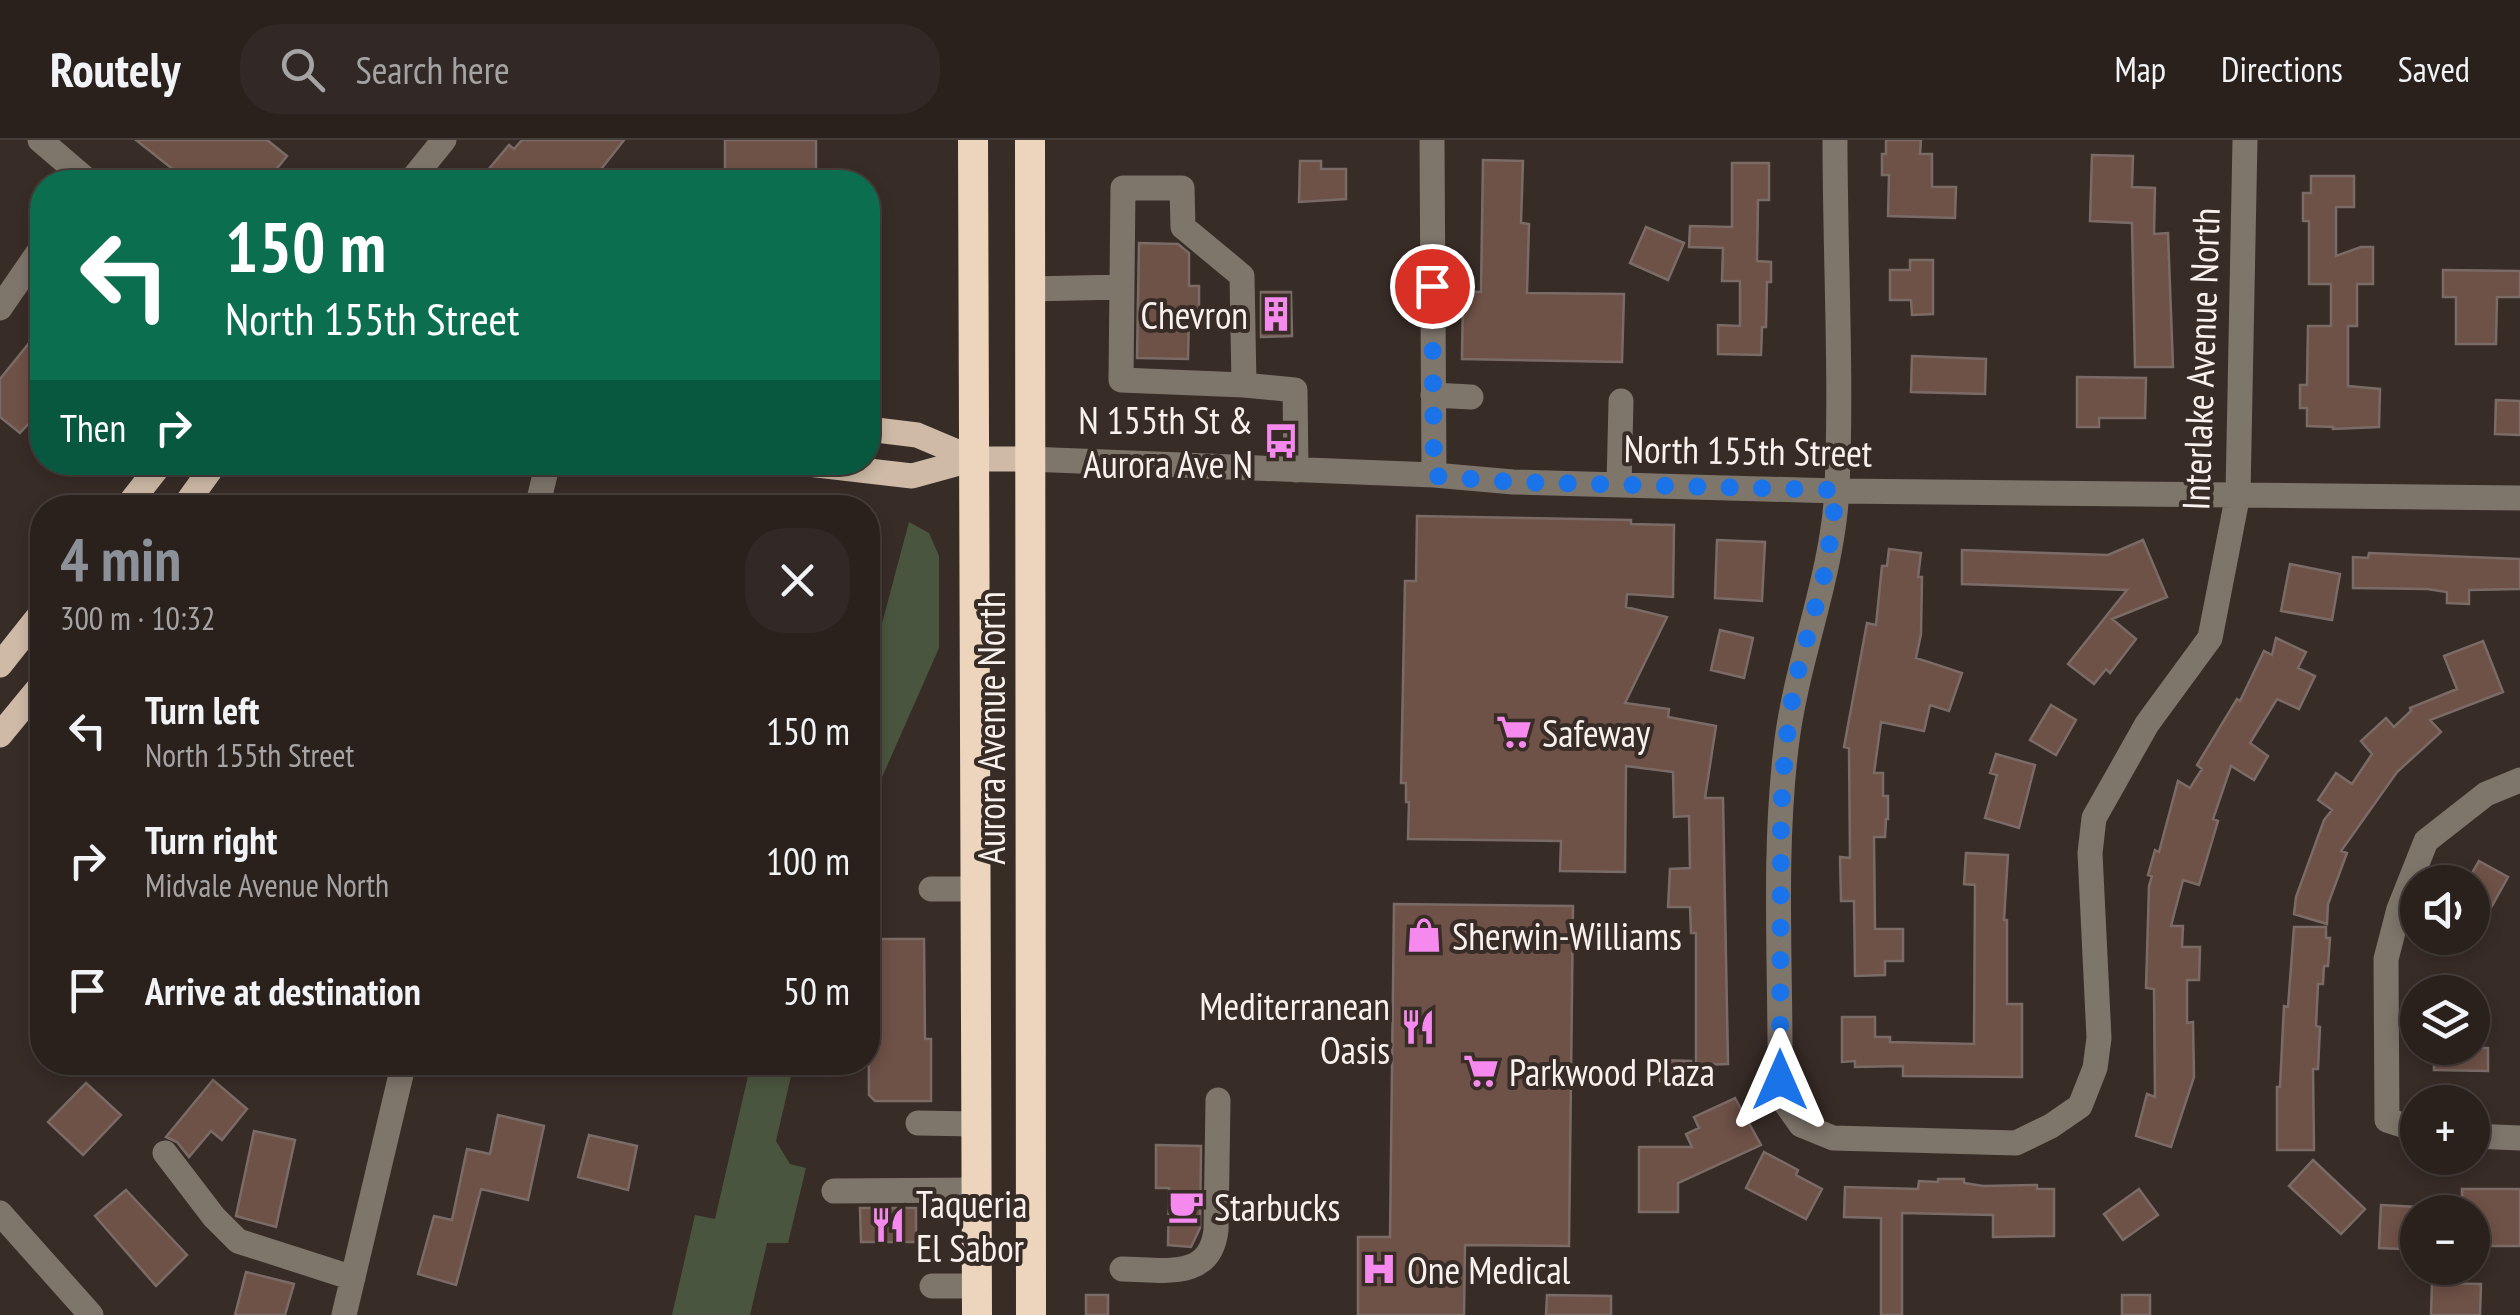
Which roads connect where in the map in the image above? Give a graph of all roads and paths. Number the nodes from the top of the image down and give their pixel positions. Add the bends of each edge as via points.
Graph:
1 (40, 140) edge
2 (444, 140) edge
3 (973, 140) edge
4 (1030, 140) edge
5 (1432, 140) edge
6 (1834, 140) edge
7 (2245, 140) edge
8 (74, 170) edge
9 (420, 170) edge
10 (30, 264) edge
11 (1122, 287) junction
12 (1030, 289) junction
13 (0, 308) edge
14 (1244, 385) junction
15 (1433, 395) junction
16 (1471, 397) dead end
17 (1622, 401) dead end
18 (880, 430) edge
19 (1028, 458) junction
20 (974, 459) junction
21 (1296, 470) junction
22 (880, 472) edge
23 (152, 475) edge
24 (1434, 476) junction
25 (1619, 485) junction
26 (1837, 490) junction
27 (2238, 494) junction
28 (136, 495) edge
29 (2520, 498) edge
30 (30, 627) edge
31 (0, 665) edge
32 (30, 699) edge
33 (0, 735) edge
34 (2520, 780) edge
35 (930, 889) dead end
36 (976, 889) junction
37 (401, 1075) edge
38 (1218, 1100) dead end
39 (918, 1123) dead end
40 (976, 1124) junction
41 (2400, 1124) edge
42 (2490, 1137) edge
43 (2520, 1138) edge
44 (165, 1153) dead end
45 (976, 1190) junction
46 (834, 1191) dead end
47 (0, 1212) edge
48 (1122, 1269) dead end
49 (352, 1278) junction
50 (932, 1286) dead end
51 (976, 1300) edge
52 (91, 1315) edge
53 (344, 1315) edge
54 (1031, 1315) edge

1 - 8 street
2 - 9 street
3 - 20 highway, Aurora Avenue North
4 - 12 highway, Aurora Avenue North
5 - 15 street
6 - 26 street
7 - 27 street, Interlake Avenue North
10 - 13 street
11 - 12 street
11 - 14 street via 1121,380
11 - 14 street via 1123,188 1182,188 1183,227 1242,276
12 - 19 highway, Aurora Avenue North
14 - 21 street via 1294,390
15 - 16 street
15 - 24 street
17 - 25 street
18 - 20 main road, North 155th Street via 917,435
19 - 20 main road, North 155th Street
19 - 21 street, North 155th Street
19 - 54 highway, Aurora Avenue North
20 - 22 main road, North 155th Street via 912,476
20 - 36 highway, Aurora Avenue North
21 - 24 street, North 155th Street
23 - 28 main road
24 - 25 street, North 155th Street
25 - 26 street, North 155th Street
26 - 27 street, North 155th Street
26 - 27 street, Interlake Avenue North via 1826,568 1794,686 1781,812 1780,1080 1786,1104 1801,1126 1833,1138 2016,1143 2080,1106 2099,1038 2094,818 2147,724 2210,638
27 - 29 street, North 155th Street
30 - 31 main road
32 - 33 main road
34 - 41 street via 2486,794 2426,841 2399,910 2386,959 2388,1120
35 - 36 street
36 - 40 highway, Aurora Avenue North
37 - 49 street
38 - 48 street via 1214,1246 1201,1263 1180,1270
39 - 40 street
40 - 45 highway, Aurora Avenue North
42 - 43 street
44 - 49 street via 238,1241
45 - 46 street
45 - 51 highway, Aurora Avenue North
47 - 52 street
49 - 53 street
50 - 51 street

